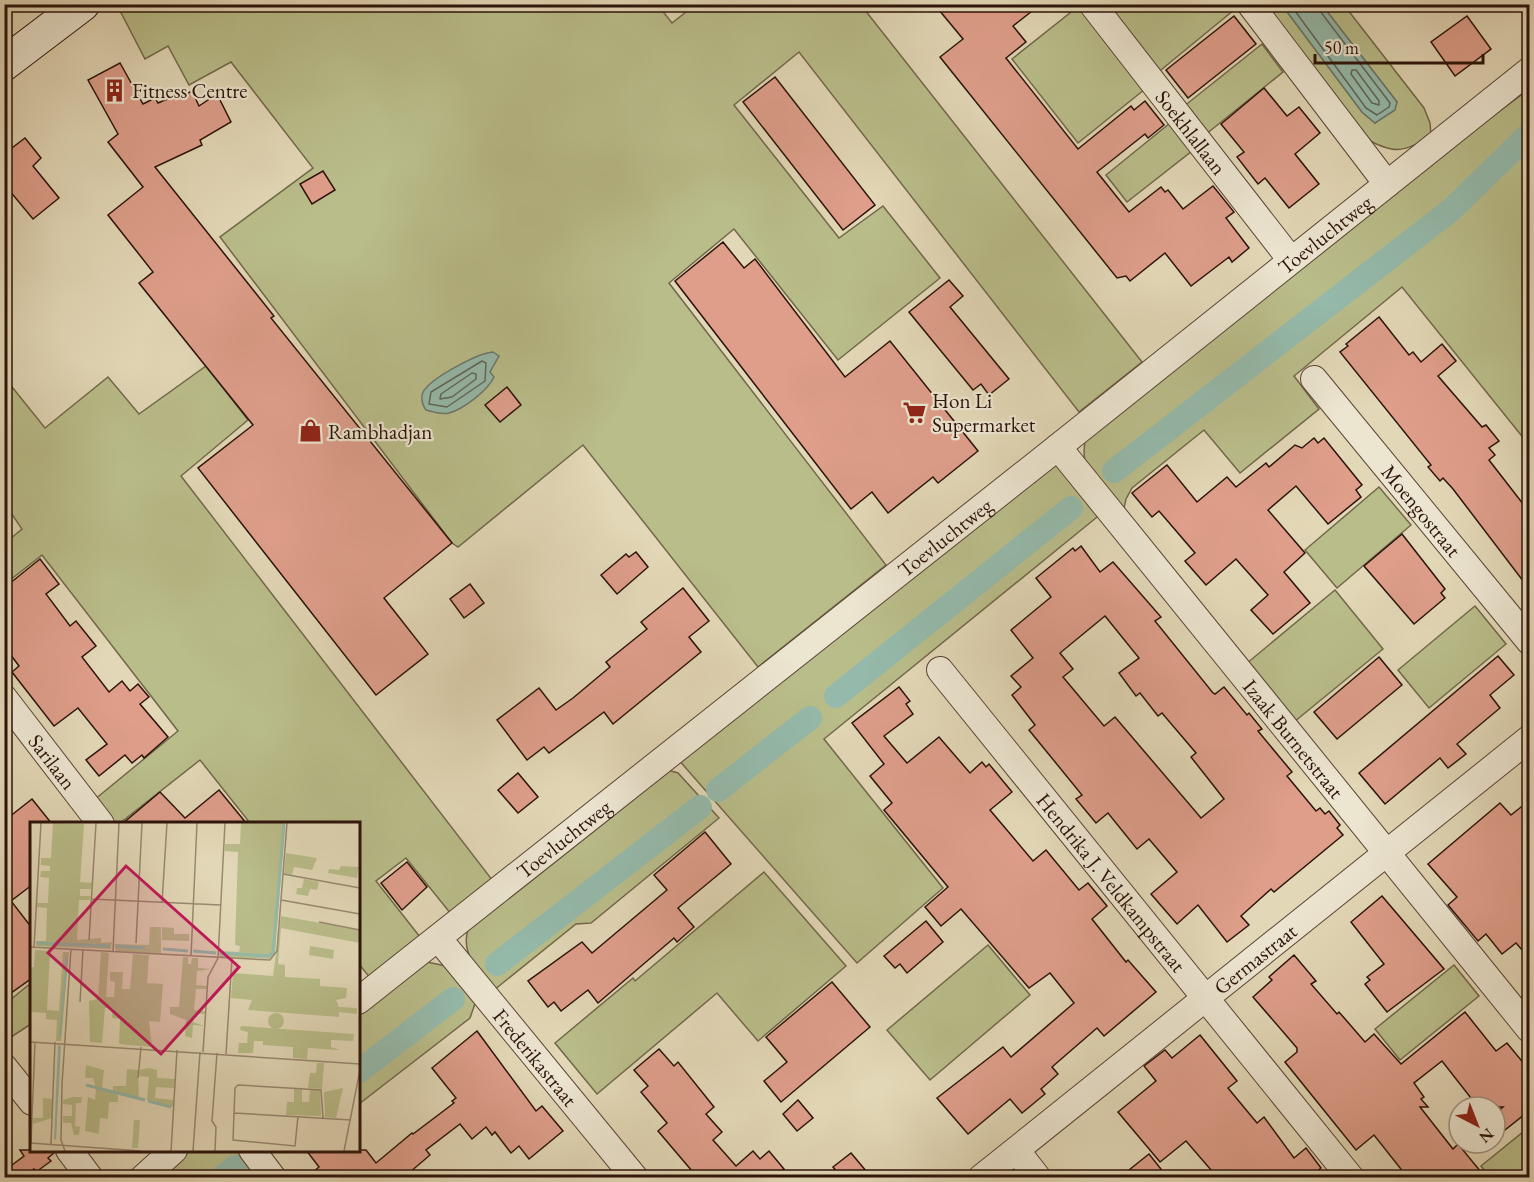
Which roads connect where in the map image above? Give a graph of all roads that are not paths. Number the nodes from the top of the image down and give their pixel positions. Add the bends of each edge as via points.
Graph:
1 (83, 4) edge
2 (1092, 4) edge
3 (1250, 4) edge
4 (4, 64) edge
5 (1530, 70) edge
6 (1387, 184) junction
7 (1291, 260) junction
8 (1314, 379) dead end
9 (1058, 447) junction
10 (1530, 642) edge
11 (940, 670) dead end
12 (4, 698) edge
13 (1530, 738) edge
14 (99, 822) edge
15 (1387, 854) junction
16 (438, 938) junction
17 (1204, 998) junction
18 (360, 999) edge
19 (1530, 1030) edge
20 (4, 1066) edge
21 (30, 1098) edge
22 (1017, 1151) junction
23 (70, 1152) edge
24 (172, 1152) edge
25 (254, 1152) edge
26 (90, 1178) edge
27 (143, 1178) edge
28 (273, 1178) edge
29 (635, 1178) edge
30 (981, 1178) edge
31 (1038, 1178) edge
32 (1351, 1178) edge

1 - 4 street
2 - 7 street, Soekhlallaan
3 - 6 street
5 - 6 street, Toevluchtweg
6 - 7 street, Toevluchtweg
7 - 9 street, Toevluchtweg
8 - 10 street, Moengostraat
9 - 15 street, Izaak Burnetstraat
9 - 16 street, Toevluchtweg
11 - 17 street, Hendrika J. Veldkampstraat
12 - 14 street, Sarilaan
13 - 15 street, Germastraat
15 - 17 street, Germastraat
15 - 19 street, Izaak Burnetstraat
16 - 18 street, Toevluchtweg
16 - 29 street, Frederikastraat
17 - 22 street, Germastraat
17 - 32 street, Hendrika J. Veldkampstraat
20 - 21 street
22 - 30 street, Germastraat
22 - 31 street
23 - 26 street
24 - 27 street
25 - 28 street

